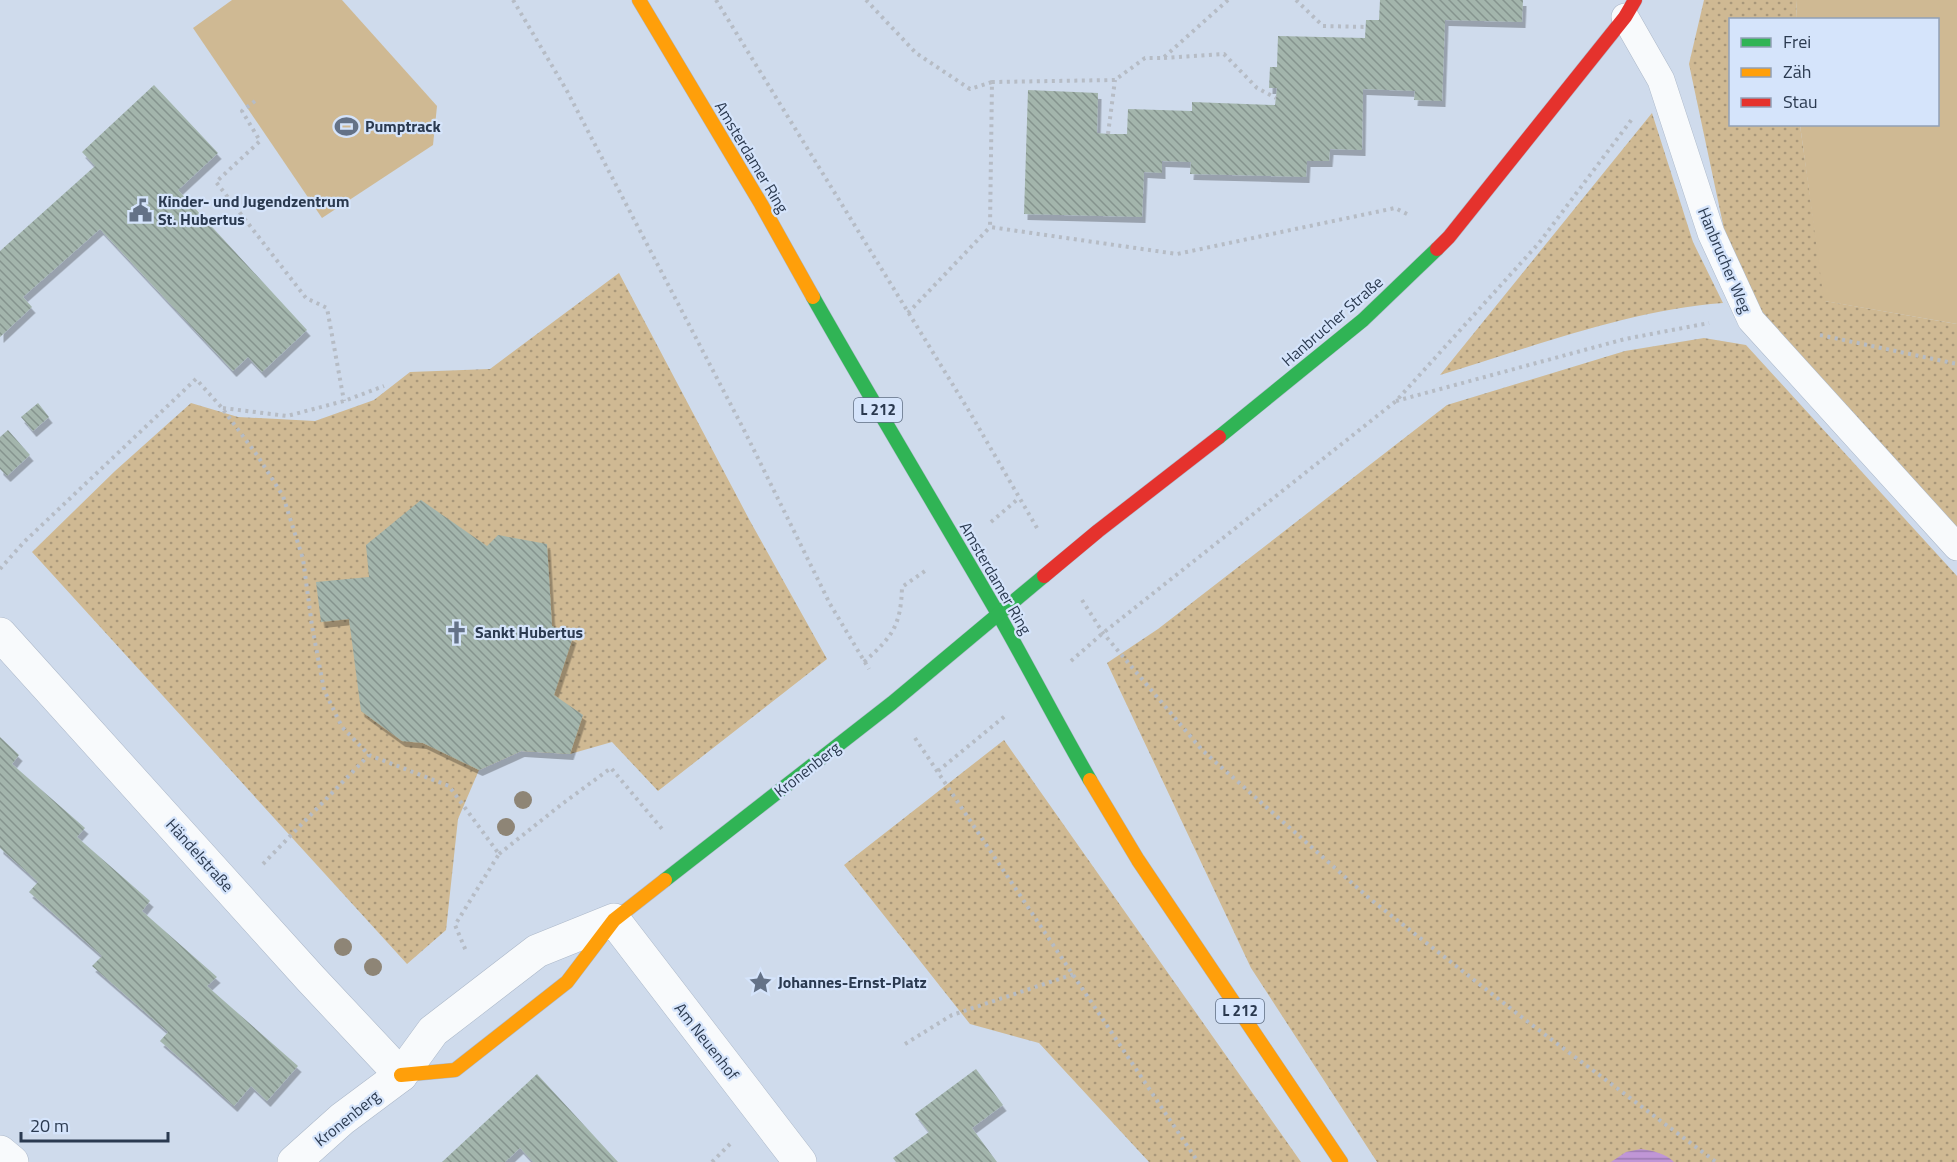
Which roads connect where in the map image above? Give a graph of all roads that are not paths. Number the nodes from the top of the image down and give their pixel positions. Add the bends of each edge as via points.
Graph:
1 (639, 0) edge
2 (1630, 8) edge
3 (1957, 548) edge
4 (998, 614) junction
5 (0, 634) edge
6 (614, 920) junction
7 (401, 1075) junction
8 (0, 1152) edge
9 (12, 1162) edge
10 (294, 1162) edge
11 (800, 1162) edge
12 (1341, 1162) edge

1 - 4 street, Amsterdamer Ring / L 212
2 - 3 lane, Hanbrucher Weg via 1661,80 1711,233 1751,320
2 - 4 street, Hanbrucher Straße via 1449,237 1363,320
4 - 6 street, Kronenberg via 892,703
4 - 12 street, Amsterdamer Ring / L 212 via 1056,722 1138,860
5 - 7 street, Händelstraße
6 - 7 street, Kronenberg via 537,951 433,1032
6 - 7 street, Kronenberg via 567,982 455,1070
6 - 11 street, Am Neuenhof
7 - 10 street, Kronenberg via 342,1119
8 - 9 street

